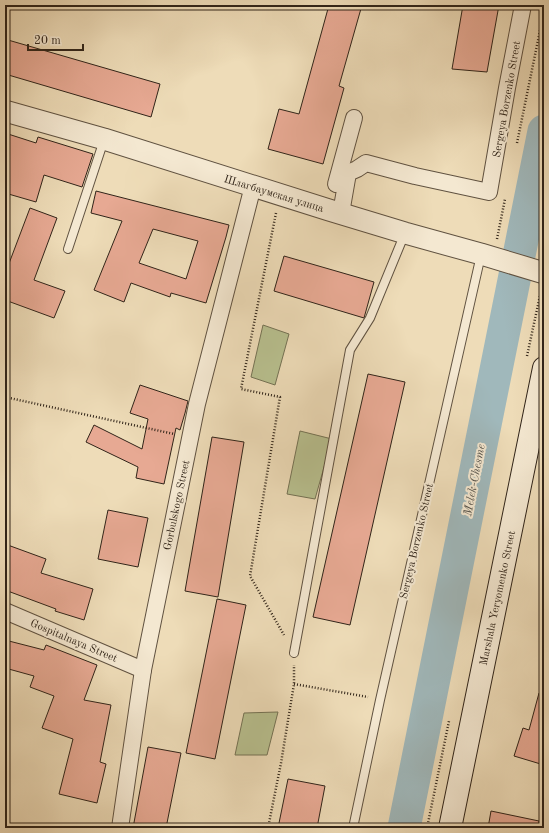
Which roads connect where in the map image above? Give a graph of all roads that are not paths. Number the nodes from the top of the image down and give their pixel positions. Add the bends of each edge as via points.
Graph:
1 (523, 5) edge
2 (5, 111) edge
3 (354, 118) dead end
4 (104, 139) junction
5 (344, 172) junction
6 (253, 186) junction
7 (335, 212) junction
8 (405, 233) junction
9 (68, 248) dead end
10 (487, 256) junction
11 (544, 273) edge
12 (544, 368) edge
13 (5, 611) edge
14 (294, 652) road end
15 (143, 670) junction
16 (120, 828) edge
17 (352, 828) edge
18 (450, 828) edge

1 - 5 street, Sergeya Borzenko Street via 489,192 366,163 358,170
2 - 4 street, Шлагбаумская улица
3 - 5 street
4 - 6 street, Шлагбаумская улица
4 - 9 lane
5 - 7 street
6 - 7 street, Шлагбаумская улица
6 - 15 street, Gorbulskogo Street via 197,404
7 - 8 street, Шлагбаумская улица
8 - 10 street, Шлагбаумская улица
8 - 14 lane via 370,318 350,350
10 - 11 street, Шлагбаумская улица
10 - 17 lane, Sergeya Borzenko Street via 380,700
12 - 18 main road, Marshala Yeryomenko Street
13 - 15 street, Gospitalnaya Street
15 - 16 street, Gorbulskogo Street

